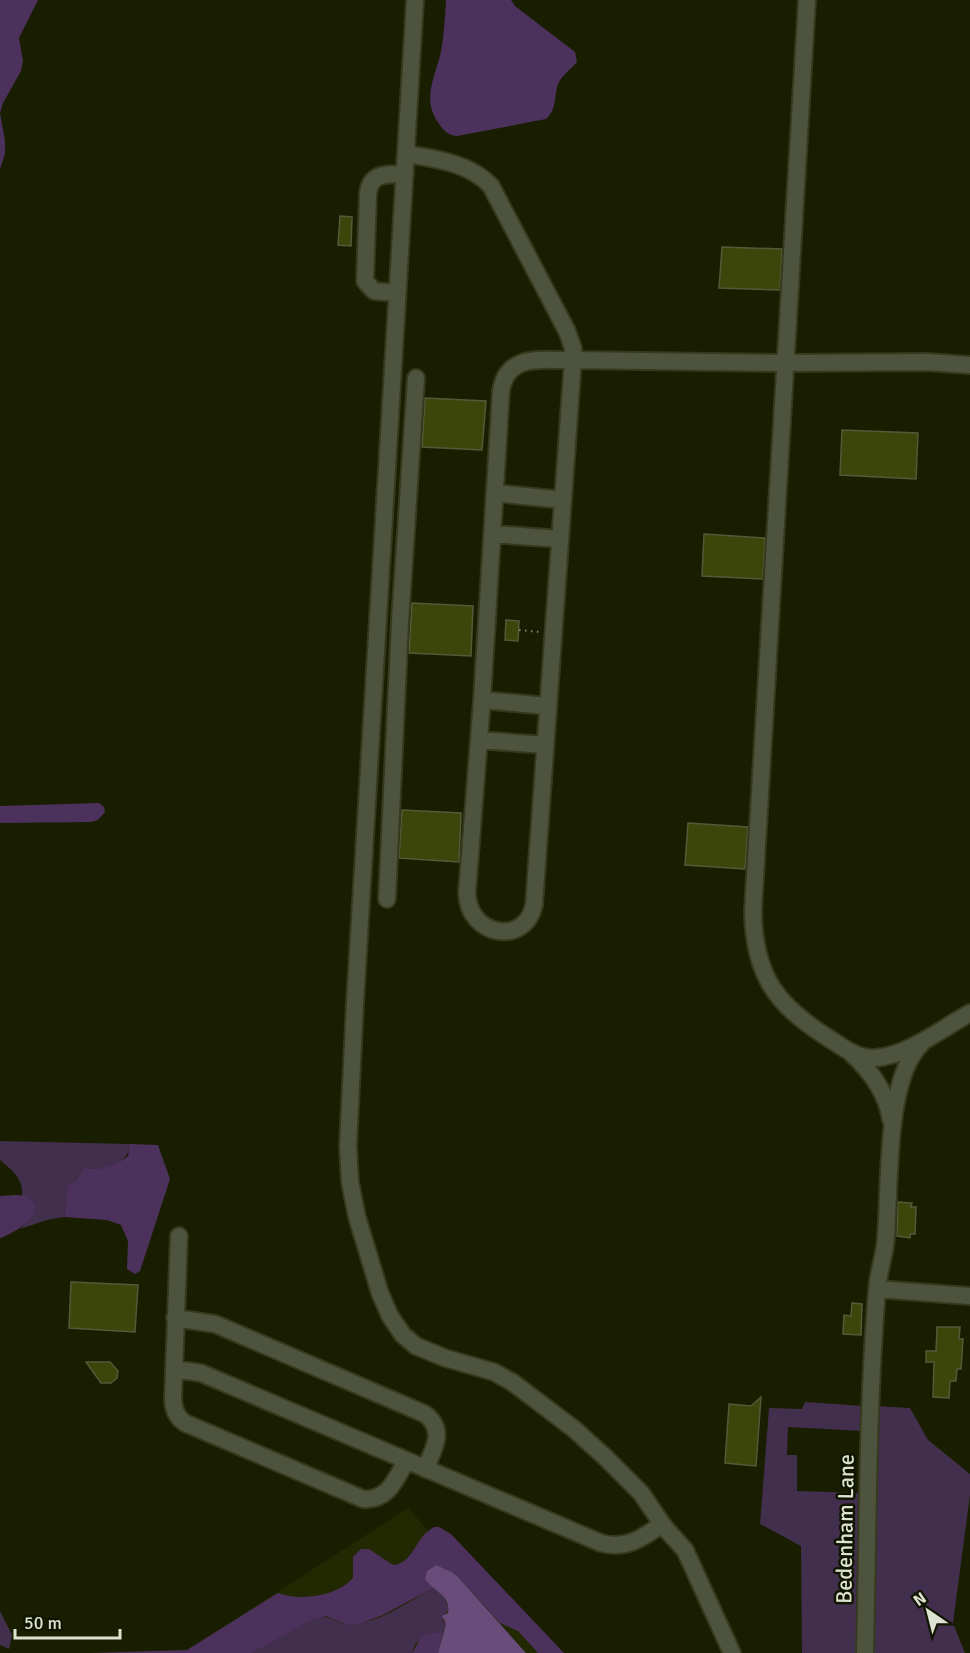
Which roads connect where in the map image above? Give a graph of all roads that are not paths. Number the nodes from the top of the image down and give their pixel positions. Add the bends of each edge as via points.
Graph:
1 (415, 0) edge
2 (807, 0) edge
3 (407, 154) junction
4 (405, 174) junction
5 (397, 293) junction
6 (573, 360) junction
7 (787, 363) junction
8 (970, 365) edge
9 (416, 378) dead end
10 (495, 493) junction
11 (563, 500) junction
12 (493, 534) junction
13 (560, 539) junction
14 (482, 700) junction
15 (547, 706) junction
16 (479, 740) junction
17 (545, 745) junction
18 (387, 899) dead end
19 (970, 1013) edge
20 (927, 1038) junction
21 (846, 1050) junction
22 (892, 1133) junction
23 (179, 1236) dead end
24 (877, 1289) junction
25 (970, 1296) edge
26 (175, 1318) junction
27 (174, 1369) junction
28 (406, 1461) junction
29 (425, 1469) junction
30 (662, 1524) junction
31 (732, 1653) edge
32 (865, 1653) edge

1 - 3 street
2 - 7 street
3 - 4 street
3 - 6 street via 461,166 491,186 567,332
4 - 5 street
4 - 5 street via 382,174 369,189 365,281 374,291
5 - 30 street via 348,1146 356,1211 383,1300 403,1335 424,1350 494,1372 524,1390 605,1456 641,1493
6 - 7 street
6 - 10 street via 525,361 506,375 501,391
6 - 11 street
7 - 8 street
7 - 21 street via 754,935 763,971 780,999
9 - 18 street
10 - 11 street
10 - 12 street
11 - 13 street
12 - 13 street
12 - 14 street
13 - 15 street
14 - 15 street
14 - 16 street
15 - 17 street
16 - 17 street
16 - 17 street via 467,899 477,921 496,931 518,927 533,910
19 - 20 street
20 - 21 street via 881,1057 862,1057
20 - 22 street via 910,1056 902,1076
21 - 22 street via 865,1067 883,1093
22 - 24 street, Bedenham Lane via 886,1239
23 - 26 street
24 - 25 street
24 - 32 street, Bedenham Lane via 870,1406
26 - 27 street
26 - 29 street via 215,1324 425,1414 436,1427 438,1438
27 - 28 street via 201,1373
27 - 28 street via 173,1403 182,1421 359,1497 372,1499 385,1494
28 - 29 street
29 - 30 street via 606,1544 629,1544
30 - 31 street via 687,1554

